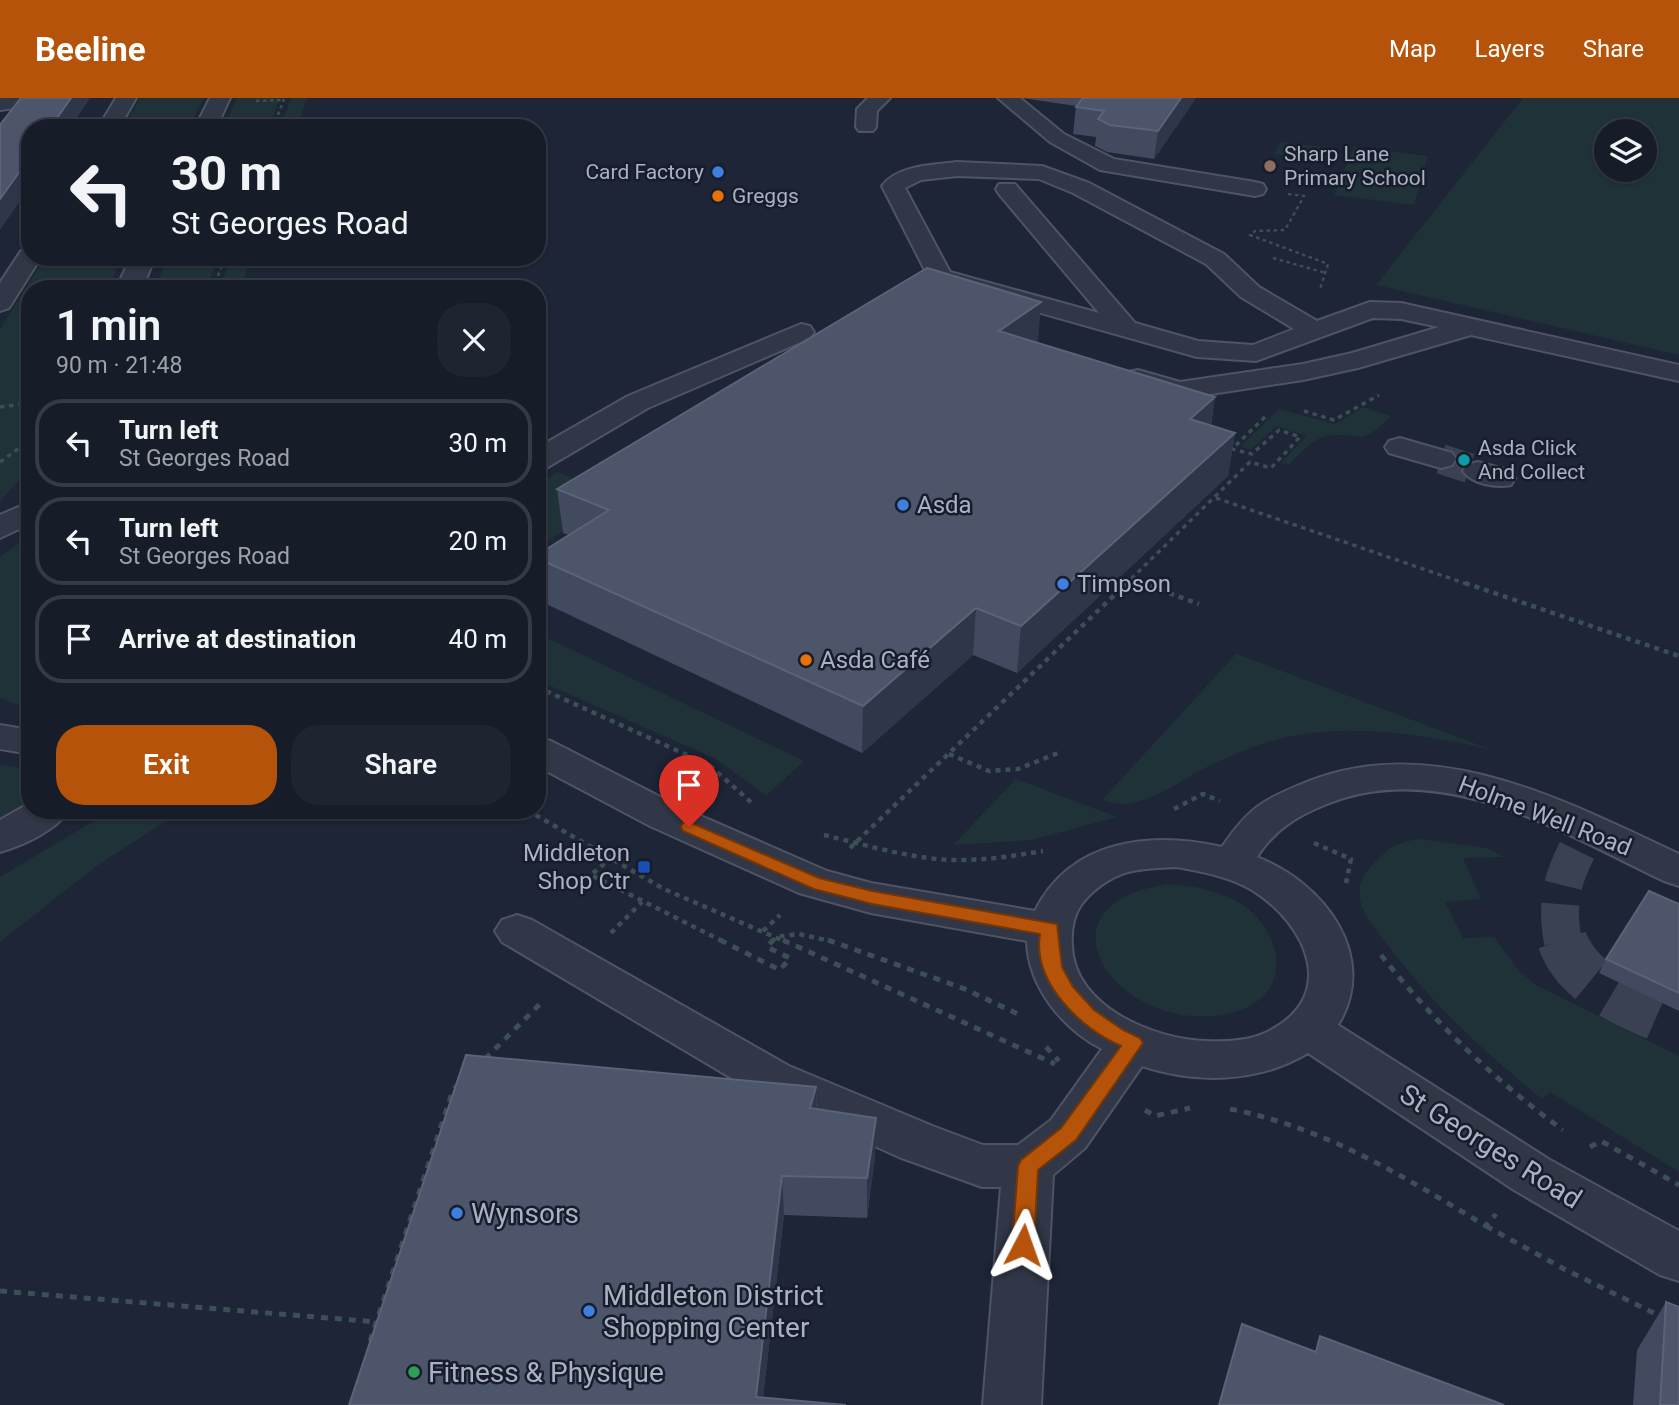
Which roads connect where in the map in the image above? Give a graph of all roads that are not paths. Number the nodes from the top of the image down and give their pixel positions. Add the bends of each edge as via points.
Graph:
1 (46, 98) edge
2 (126, 98) edge
3 (219, 98) edge
4 (880, 98) edge
5 (1008, 98) edge
6 (0, 104) edge
7 (113, 119) edge
8 (209, 119) edge
9 (866, 127) dead end
10 (1007, 189) dead end
11 (1255, 189) road end
12 (1119, 208) junction
13 (1080, 211) dead end
14 (1054, 214) dead end
15 (1027, 216) junction
16 (24, 266) edge
17 (0, 303) edge
18 (1473, 325) junction
19 (1125, 328) junction
20 (1314, 330) junction
21 (801, 332) dead end
22 (1119, 371) edge
23 (1679, 373) edge
24 (578, 436) junction
25 (1405, 441) dead end
26 (546, 446) edge
27 (1446, 454) tunnel mouth
28 (546, 456) edge
29 (0, 737) edge
30 (21, 741) edge
31 (546, 755) edge
32 (33, 819) edge
33 (0, 838) edge
34 (1231, 865) junction
35 (1679, 871) edge
36 (1050, 929) junction
37 (517, 931) dead end
38 (1306, 1028) junction
39 (1133, 1043) junction
40 (1028, 1166) junction
41 (1679, 1258) edge
42 (1012, 1405) edge

1 - 6 street
2 - 7 street
3 - 8 street
4 - 9 street via 867,109
5 - 11 street via 1057,138 1108,164
10 - 15 street
12 - 13 street
12 - 19 street via 1042,173 957,169 916,174 893,186 940,277
12 - 20 street via 1215,259 1250,292
14 - 15 street
15 - 19 street
16 - 17 street
18 - 20 street via 1370,310
18 - 22 street via 1336,365 1178,391
18 - 23 street
19 - 20 street via 1197,349 1256,353
21 - 24 street via 638,402
24 - 26 street
24 - 28 street
25 - 27 street
29 - 30 street
31 - 36 street via 664,817 814,882 872,898
32 - 33 street
34 - 35 street, Holme Well Road via 1263,820 1315,792 1360,778 1401,774 1447,778 1523,802
34 - 36 street via 1176,853 1141,855 1108,864 1081,878 1063,896
34 - 38 street via 1279,888 1306,911 1323,938 1332,966 1330,995
36 - 39 street via 1053,967 1066,992 1087,1015
37 - 40 street via 772,1079 982,1166
38 - 39 street via 1294,1040 1264,1053 1228,1060 1189,1059
38 - 41 street, St Georges Road via 1532,1175
39 - 40 street via 1068,1134
40 - 42 street

